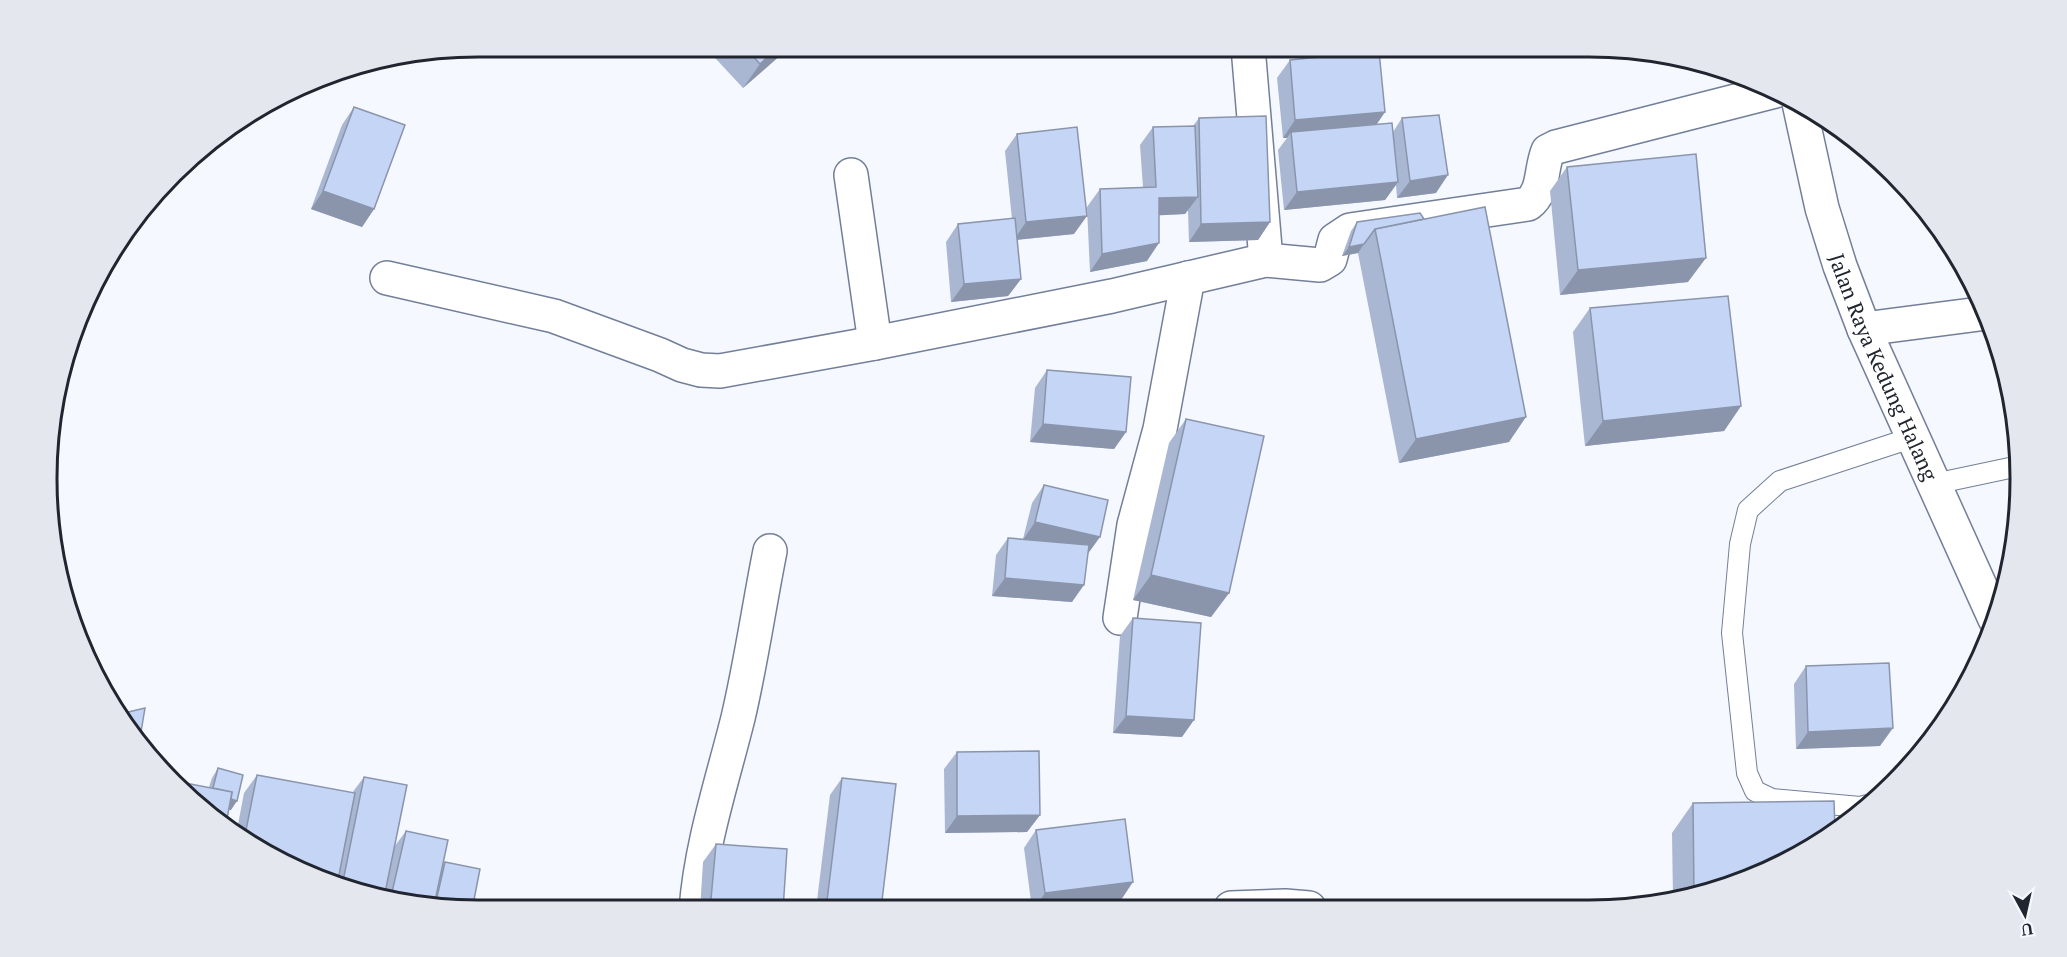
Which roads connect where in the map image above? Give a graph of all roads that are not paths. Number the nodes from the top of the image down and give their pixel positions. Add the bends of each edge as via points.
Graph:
1 (1249, 57) edge
2 (1762, 94) edge
3 (1800, 114) edge
4 (851, 175) dead end
5 (1266, 260) junction
6 (387, 278) dead end
7 (1188, 278) junction
8 (1977, 314) edge
9 (1864, 329) junction
10 (875, 343) junction
11 (1914, 437) junction
12 (2010, 467) edge
13 (1934, 484) junction
14 (770, 551) dead end
15 (1990, 608) edge
16 (1120, 618) dead end
17 (1853, 806) edge
18 (697, 900) edge

1 - 5 street
2 - 5 street via 1556,147 1548,151 1542,183 1528,204 1350,230 1335,240 1330,259 1320,265
3 - 9 street, Jalan Raya Kedung Halang via 1822,208
4 - 10 street
5 - 7 street
6 - 10 street via 554,316 701,370 720,371
7 - 10 street
7 - 16 street via 1160,429 1134,525
8 - 9 street
9 - 11 street, Jalan Raya Kedung Halang
11 - 13 street, Jalan Raya Kedung Halang
11 - 17 lane via 1780,481 1748,510 1740,544 1732,633 1747,773 1755,791 1772,799
12 - 13 lane
13 - 15 street, Jalan Raya Kedung Halang
14 - 18 street via 738,717 712,812

